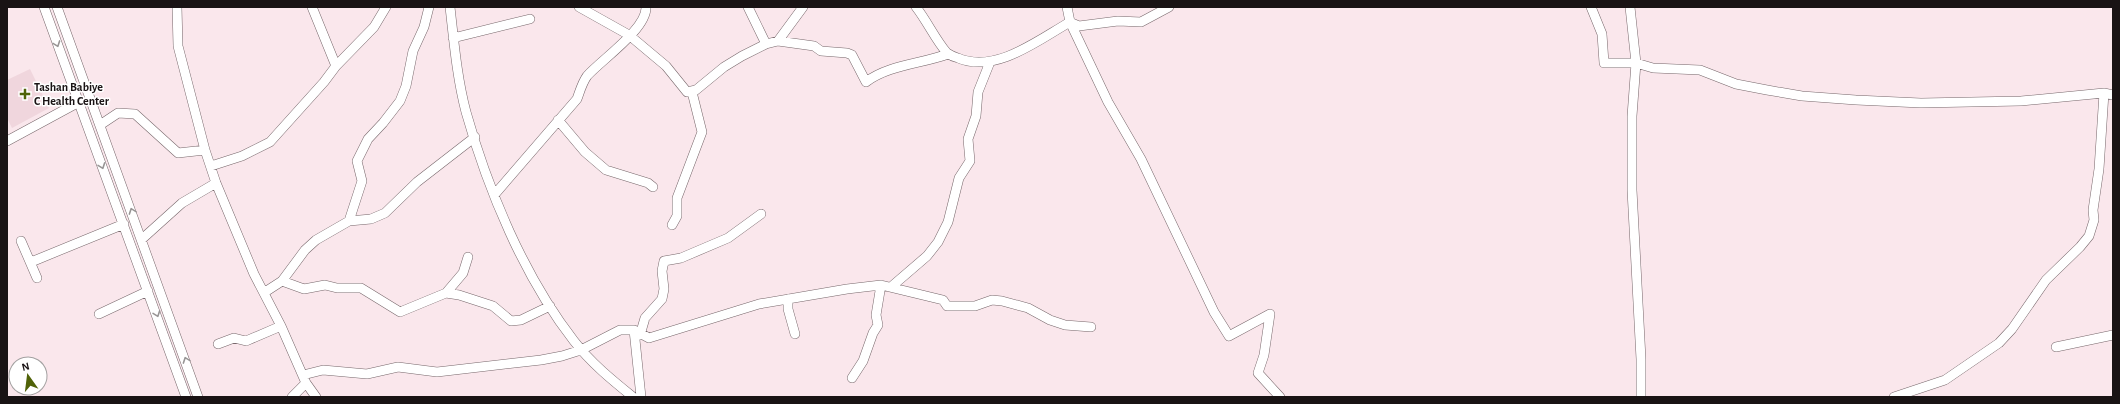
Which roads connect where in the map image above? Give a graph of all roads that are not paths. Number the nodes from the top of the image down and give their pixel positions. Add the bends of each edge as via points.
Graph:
1 (44, 7) edge
2 (57, 7) edge
3 (177, 7) edge
4 (312, 7) edge
5 (386, 7) edge
6 (429, 7) edge
7 (450, 7) edge
8 (579, 7) edge
9 (646, 7) edge
10 (748, 7) edge
11 (803, 7) edge
12 (916, 7) edge
13 (1067, 7) edge
14 (1168, 7) edge
15 (1591, 7) edge
16 (1630, 7) edge
17 (530, 19) dead end
18 (1070, 22) junction
19 (629, 35) junction
20 (453, 38) junction
21 (778, 41) junction
22 (766, 44) junction
23 (948, 54) junction
24 (990, 62) junction
25 (1636, 62) junction
26 (336, 66) junction
27 (692, 92) junction
28 (2108, 94) edge
29 (79, 102) junction
30 (558, 120) junction
31 (100, 125) junction
32 (474, 137) junction
33 (7, 141) edge
34 (205, 150) junction
35 (211, 166) junction
36 (216, 183) junction
37 (653, 187) dead end
38 (494, 194) junction
39 (761, 214) dead end
40 (349, 221) junction
41 (124, 224) junction
42 (672, 225) dead end
43 (142, 239) junction
44 (21, 241) dead end
45 (468, 257) dead end
46 (31, 262) junction
47 (36, 278) dead end
48 (282, 281) junction
49 (881, 284) junction
50 (891, 287) junction
51 (148, 291) junction
52 (265, 292) junction
53 (446, 293) junction
54 (788, 299) junction
55 (550, 306) junction
56 (99, 314) dead end
57 (281, 326) junction
58 (1091, 327) dead end
59 (637, 332) junction
60 (795, 334) dead end
61 (2113, 335) edge
62 (218, 344) dead end
63 (2056, 347) dead end
64 (581, 350) junction
65 (852, 378) dead end
66 (305, 379) junction
67 (186, 397) edge
68 (198, 397) edge
69 (292, 397) edge
70 (316, 397) edge
71 (633, 397) edge
72 (641, 397) edge
73 (1280, 397) edge
74 (1641, 397) edge
75 (1894, 397) edge

1 -> 29 street
2 - 31 street
3 - 34 street via 178,46
4 - 26 street
5 - 26 street via 374,27
6 - 40 street via 424,27 413,51 406,86 396,106 368,139 357,161 362,181
7 - 20 street
8 - 19 street
9 - 19 street via 646,14
10 - 22 street
11 - 21 street
12 - 23 street
13 - 18 street
14 - 18 street via 1141,22 1118,21 1079,26
15 - 25 street via 1602,34 1604,63
16 - 25 street
17 - 20 street
18 - 24 street via 1010,55
18 - 73 street via 1108,102 1141,159 1214,312 1229,336 1270,314 1264,355 1258,373
19 - 27 street via 666,66 687,92
19 - 30 street via 588,76 577,99
20 - 32 street via 466,111
21 - 22 street
21 - 23 street via 814,46 821,51 847,52 852,55 866,82 890,69
22 - 27 street via 724,67
23 - 24 street via 965,61
24 - 50 street via 978,92 976,116 968,139 970,161 959,178 948,222 938,242 927,256
25 - 28 street via 1653,68 1700,70 1736,84 1795,95 1856,100 1921,103 2022,101
25 - 74 street via 1632,145
26 - 35 street via 270,142 242,156
27 - 42 street via 702,132 677,198 677,216
28 - 75 street via 2094,199 2094,220 2089,236 2046,280 2012,329 1999,343 1946,380
29 - 33 street
29 -> 41 street
30 - 37 street via 585,152 606,170 648,183
30 - 38 street
31 - 34 street via 118,113 135,114 178,153
43 -> 31 street
32 - 38 street
32 - 40 street via 432,169 385,213 371,219
34 - 35 street
35 - 36 street
36 - 43 street via 182,203
36 - 52 street via 254,274
38 - 55 street via 514,241 539,291
39 - 59 street via 728,238 681,258 664,261 662,299 645,318
40 - 48 street via 304,250
41 - 46 street
41 - 51 street
68 -> 43 street
44 - 46 street
45 - 53 street via 463,273
46 - 47 street
48 - 52 street
48 - 53 street via 304,289 325,285 361,288 397,312
49 - 50 street
49 - 54 street
49 - 65 street via 876,315 878,325 863,361
50 - 58 street via 943,300 947,306 974,306 992,300 1002,301 1028,308 1065,325
51 - 56 street
51 -> 67 street
52 - 57 street
53 - 55 street via 493,306 512,321 521,320
54 - 59 street via 759,304 649,338
54 - 60 street via 788,310
55 - 64 street
57 - 62 street via 246,341 234,338
57 - 66 street
59 - 64 street via 620,330
59 - 72 street
61 - 63 street
64 - 66 street via 541,360 437,372 398,367 367,374 323,370
64 - 71 street via 600,370
66 - 69 street
66 - 70 street

